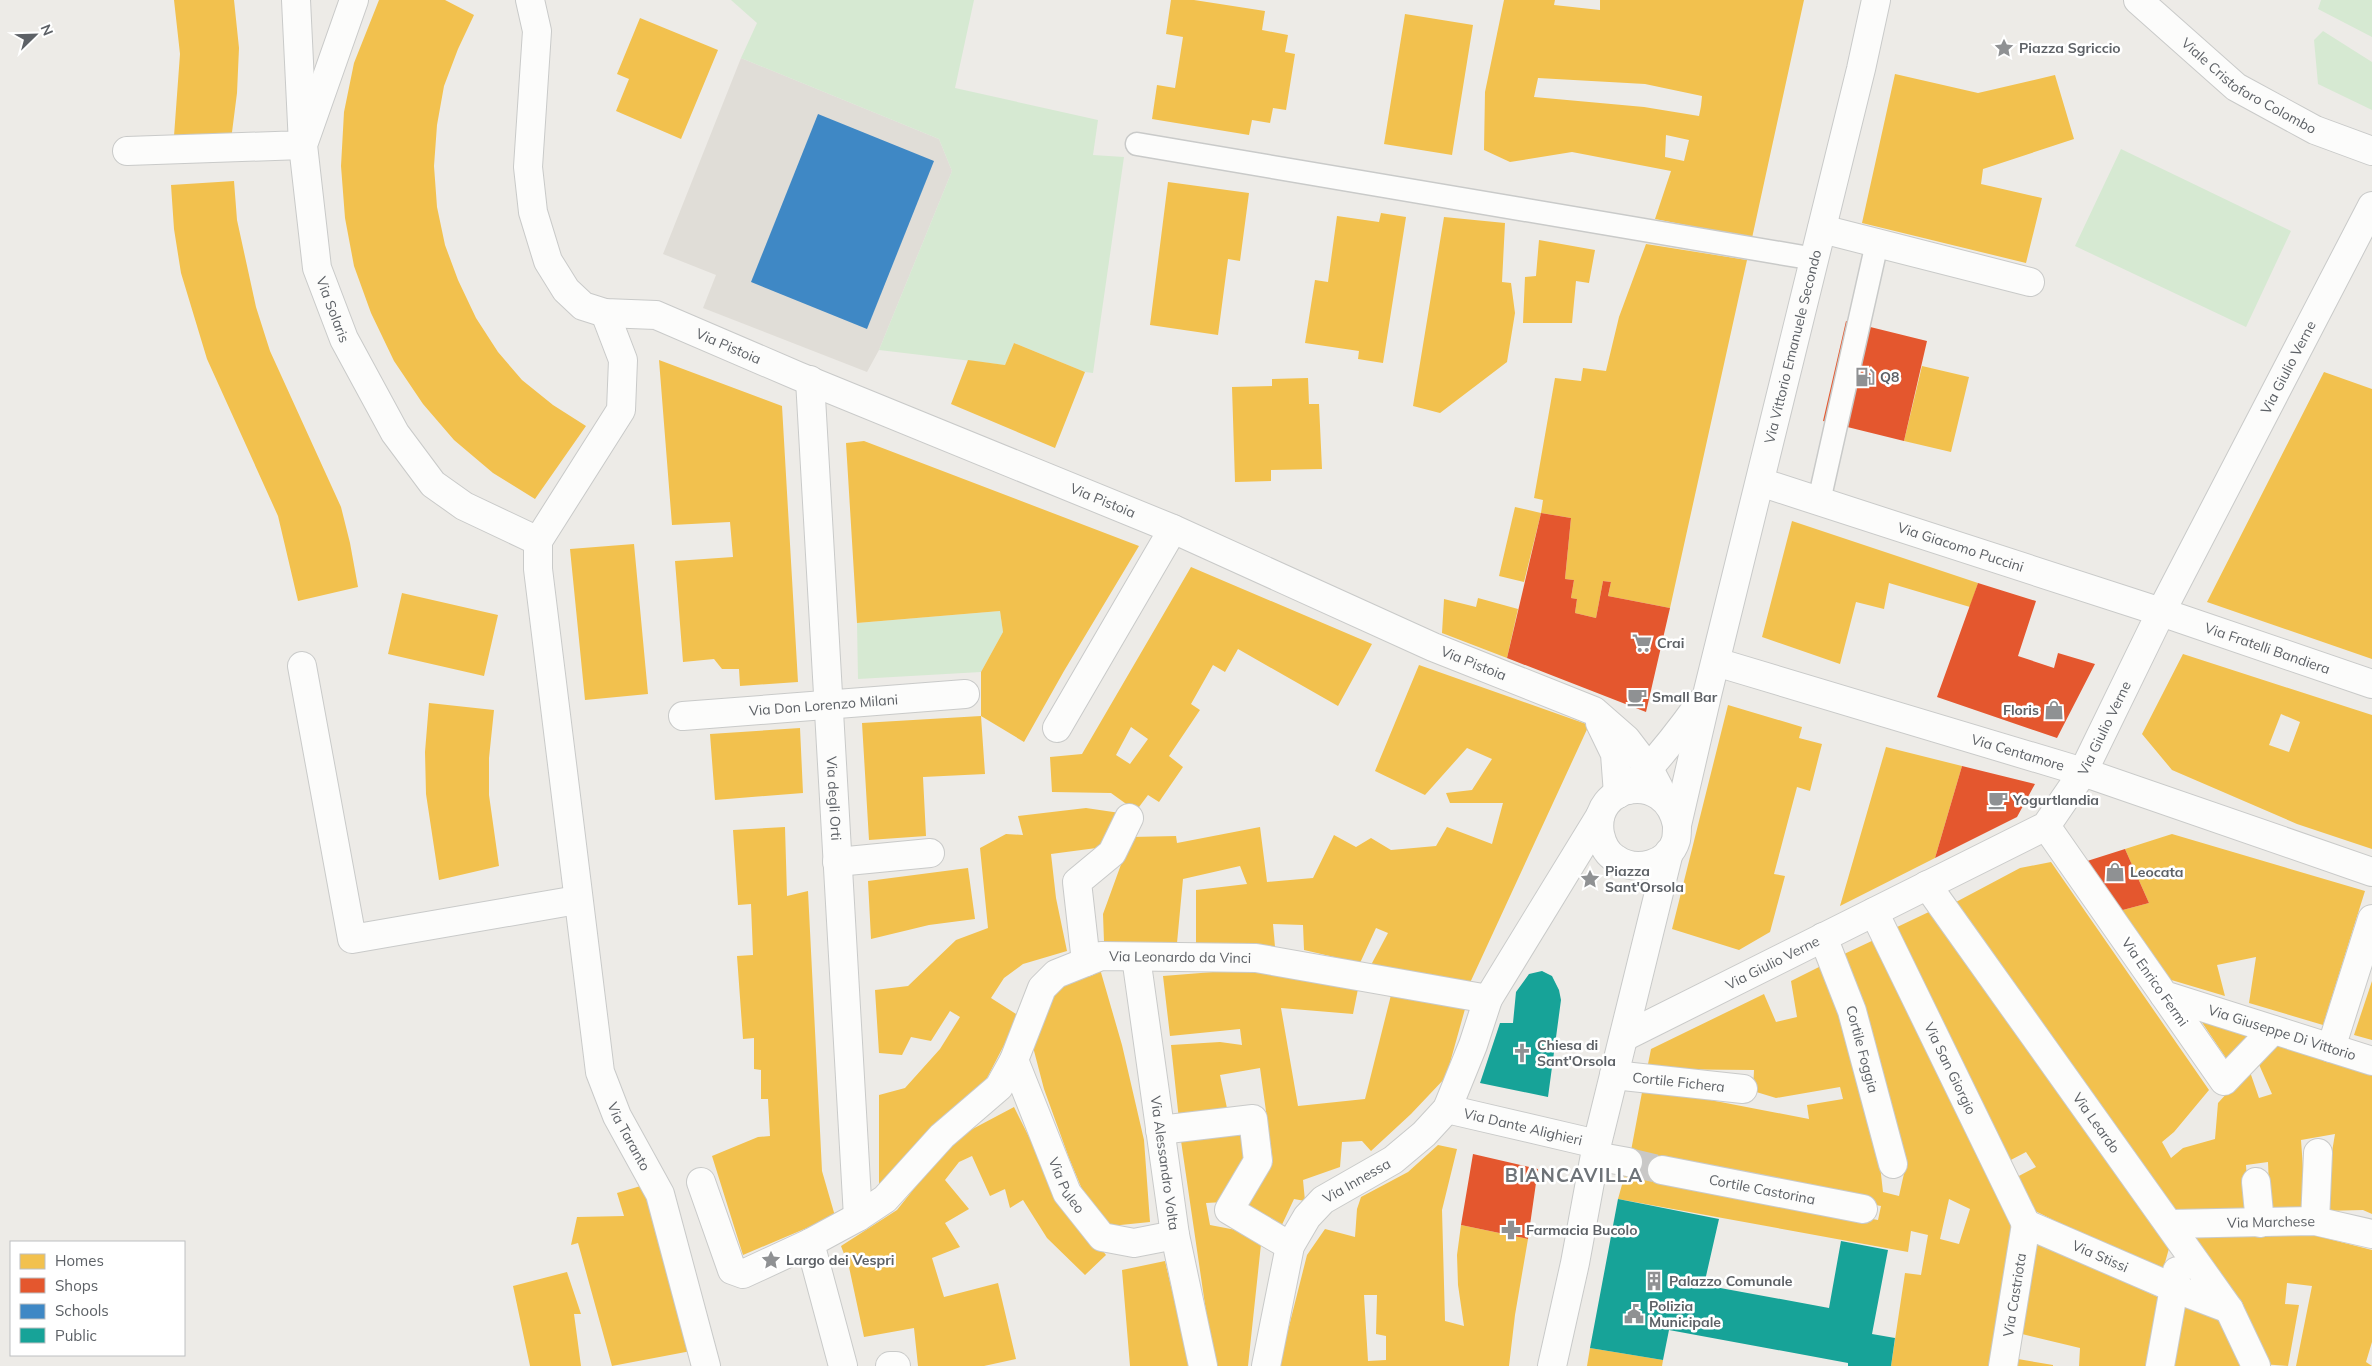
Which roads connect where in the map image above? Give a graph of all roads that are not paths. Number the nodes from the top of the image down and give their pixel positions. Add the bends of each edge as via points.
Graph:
1 (296, 0) edge
2 (354, 0) edge
3 (530, 0) edge
4 (1876, 0) edge
5 (2138, 0) edge
6 (1137, 144) dead end
7 (304, 145) junction
8 (127, 151) dead end
9 (2372, 151) edge
10 (2372, 206) edge
11 (1822, 229) junction
12 (1877, 243) junction
13 (1815, 259) junction
14 (2030, 282) dead end
15 (605, 313) junction
16 (810, 380) junction
17 (1760, 482) junction
18 (1819, 501) junction
19 (1173, 529) junction
20 (538, 541) junction
21 (2161, 612) junction
22 (1716, 662) junction
23 (302, 666) dead end
24 (2372, 684) edge
25 (1708, 691) junction
26 (965, 694) dead end
27 (828, 704) junction
28 (1594, 711) junction
29 (683, 716) dead end
30 (1058, 728) dead end
31 (1649, 769) junction
32 (2083, 772) junction
33 (1623, 792) junction
34 (1665, 798) junction
35 (1600, 816) junction
36 (1129, 818) dead end
37 (1677, 825) junction
38 (2046, 826) junction
39 (1669, 852) junction
40 (930, 853) dead end
41 (837, 862) junction
42 (2372, 872) edge
43 (1927, 885) junction
44 (577, 900) junction
45 (1874, 912) junction
46 (2372, 919) edge
47 (1823, 937) junction
48 (1136, 956) junction
49 (1086, 962) junction
50 (2164, 995) junction
51 (1479, 1003) junction
52 (2273, 1030) junction
53 (1624, 1037) junction
54 (2331, 1048) junction
55 (1014, 1060) junction
56 (2372, 1061) edge
57 (1614, 1075) junction
58 (1742, 1090) dead end
59 (1447, 1109) junction
60 (1160, 1130) junction
61 (1596, 1150) junction
62 (2318, 1153) dead end
63 (1628, 1162) tunnel mouth
64 (1893, 1164) dead end
65 (1662, 1170) tunnel mouth
66 (701, 1182) dead end
67 (2256, 1182) dead end
68 (1863, 1209) dead end
69 (2315, 1221) junction
70 (848, 1222) junction
71 (2260, 1222) junction
72 (2026, 1224) junction
73 (2176, 1233) junction
74 (2372, 1234) edge
75 (1175, 1235) junction
76 (810, 1243) junction
77 (1290, 1246) junction
78 (2174, 1288) junction
79 (2229, 1308) junction
80 (706, 1366) edge
81 (843, 1366) edge
82 (890, 1366) edge
83 (896, 1366) edge
84 (1204, 1366) edge
85 (1266, 1366) edge
86 (1552, 1366) edge
87 (2003, 1366) edge
88 (2160, 1366) edge
89 (2256, 1366) edge

1 - 7 street
2 - 7 street, Via Solaris
3 - 15 street, Via Pistoia via 537,31 528,166 533,212 548,260 566,290 583,306
4 - 11 street, Via Vittorio Emanuele Secondo
5 - 9 street, Viale Cristoforo Colombo via 2236,87 2315,130
6 - 13 lane
7 - 8 street
7 - 20 street, Via Solaris via 317,268 344,339 395,433 433,484 464,506
10 - 21 street, Via Giulio Verne
11 - 12 street
11 - 13 street, Via Vittorio Emanuele Secondo
12 - 14 street
12 - 18 lane
13 - 17 street, Via Vittorio Emanuele Secondo
15 - 16 street, Via Pistoia via 656,315
15 - 20 street via 623,360 621,410
16 - 19 street, Via Pistoia
16 - 27 street, Via degli Orti
17 - 18 street, Via Giacomo Puccini
17 - 22 street, Via Vittorio Emanuele Secondo
18 - 21 street, Via Giacomo Puccini
19 - 28 street, Via Pistoia via 1433,648
19 - 30 street
20 - 44 street, Via Taranto via 538,569
21 - 24 street, Via Fratelli Bandiera
21 - 32 street, Via Giulio Verne
22 - 25 street, Via Vittorio Emanuele Secondo
22 - 32 street, Via Centamore
23 - 44 street via 352,939
25 - 31 street
25 - 37 street, Via Vittorio Emanuele Secondo
26 - 27 street, Via Don Lorenzo Milani
27 - 29 street, Via Don Lorenzo Milani
27 - 41 street, Via degli Orti
28 - 31 street, Via Pistoia via 1626,739
28 - 33 street via 1615,754
31 - 33 street
31 - 34 street, Via Pistoia
32 - 38 street, Via Giulio Verne
32 - 42 street, Via Centamore
33 - 34 street via 1647,789
33 - 35 street via 1611,799
34 - 37 street via 1675,814
35 - 39 street via 1601,840 1615,859 1626,864 1650,865
35 - 51 street, Via Innessa
36 - 49 street via 1112,854 1077,882
37 - 39 street via 1676,841
38 - 43 street, Via Giulio Verne
38 - 50 street, Via Enrico Fermi
39 - 53 street
40 - 41 street
41 - 70 street, Via degli Orti
43 - 45 street, Via Giulio Verne
43 - 73 street, Via Leardo
44 - 80 street, Via Taranto via 600,1072 617,1116 660,1194
45 - 47 street, Via Giulio Verne
45 - 72 street, Via San Giorgio
46 - 54 street
47 - 53 street, Via Giulio Verne
47 - 64 street, Cortile Foggia via 1852,1010
48 - 49 street, Via Leonardo da Vinci via 1101,956
48 - 51 street, Via Leonardo da Vinci via 1256,958
48 - 60 street, Via Alessandro Volta
49 - 55 street, Via Leonardo da Vinci via 1056,974 1042,988
50 - 52 street, Via Giuseppe Di Vittorio
50 - 52 street, Via Enrico Fermi via 2224,1081
51 - 59 street, Via Innessa
52 - 54 street, Via Giuseppe Di Vittorio
53 - 57 street
54 - 56 street, Via Giuseppe Di Vittorio
55 - 70 street, Via Leonardo da Vinci via 999,1087 942,1136 885,1198
55 - 75 street, Via Puleo via 1067,1193 1102,1236 1134,1243
57 - 58 street, Cortile Fichera
57 - 61 street
59 - 61 street, Via Dante Alighieri
59 - 77 street, Via Innessa via 1393,1160 1323,1200 1306,1217
60 - 75 street, Via Alessandro Volta
60 - 77 street via 1253,1119 1258,1162 1229,1210
61 - 63 street, Via Dante Alighieri
61 - 86 street
62 - 69 street
65 - 68 street, Cortile Castorina
66 - 76 street, Via Leonardo da Vinci via 732,1270 743,1274
67 - 71 street
69 - 71 street, Via Marchese
69 - 74 street, Via Marchese
70 - 76 street, Via Leonardo da Vinci
71 - 73 street, Via Marchese
72 - 78 street, Via Stissi
72 - 87 street, Via Castriota
73 - 78 street
73 - 79 street, Via Leardo
75 - 84 street, Via Alessandro Volta
76 - 81 street
77 - 85 street, Via Innessa
78 - 79 street, Via Stissi
78 - 88 street
79 - 89 street, Via Leardo
82 - 83 street

